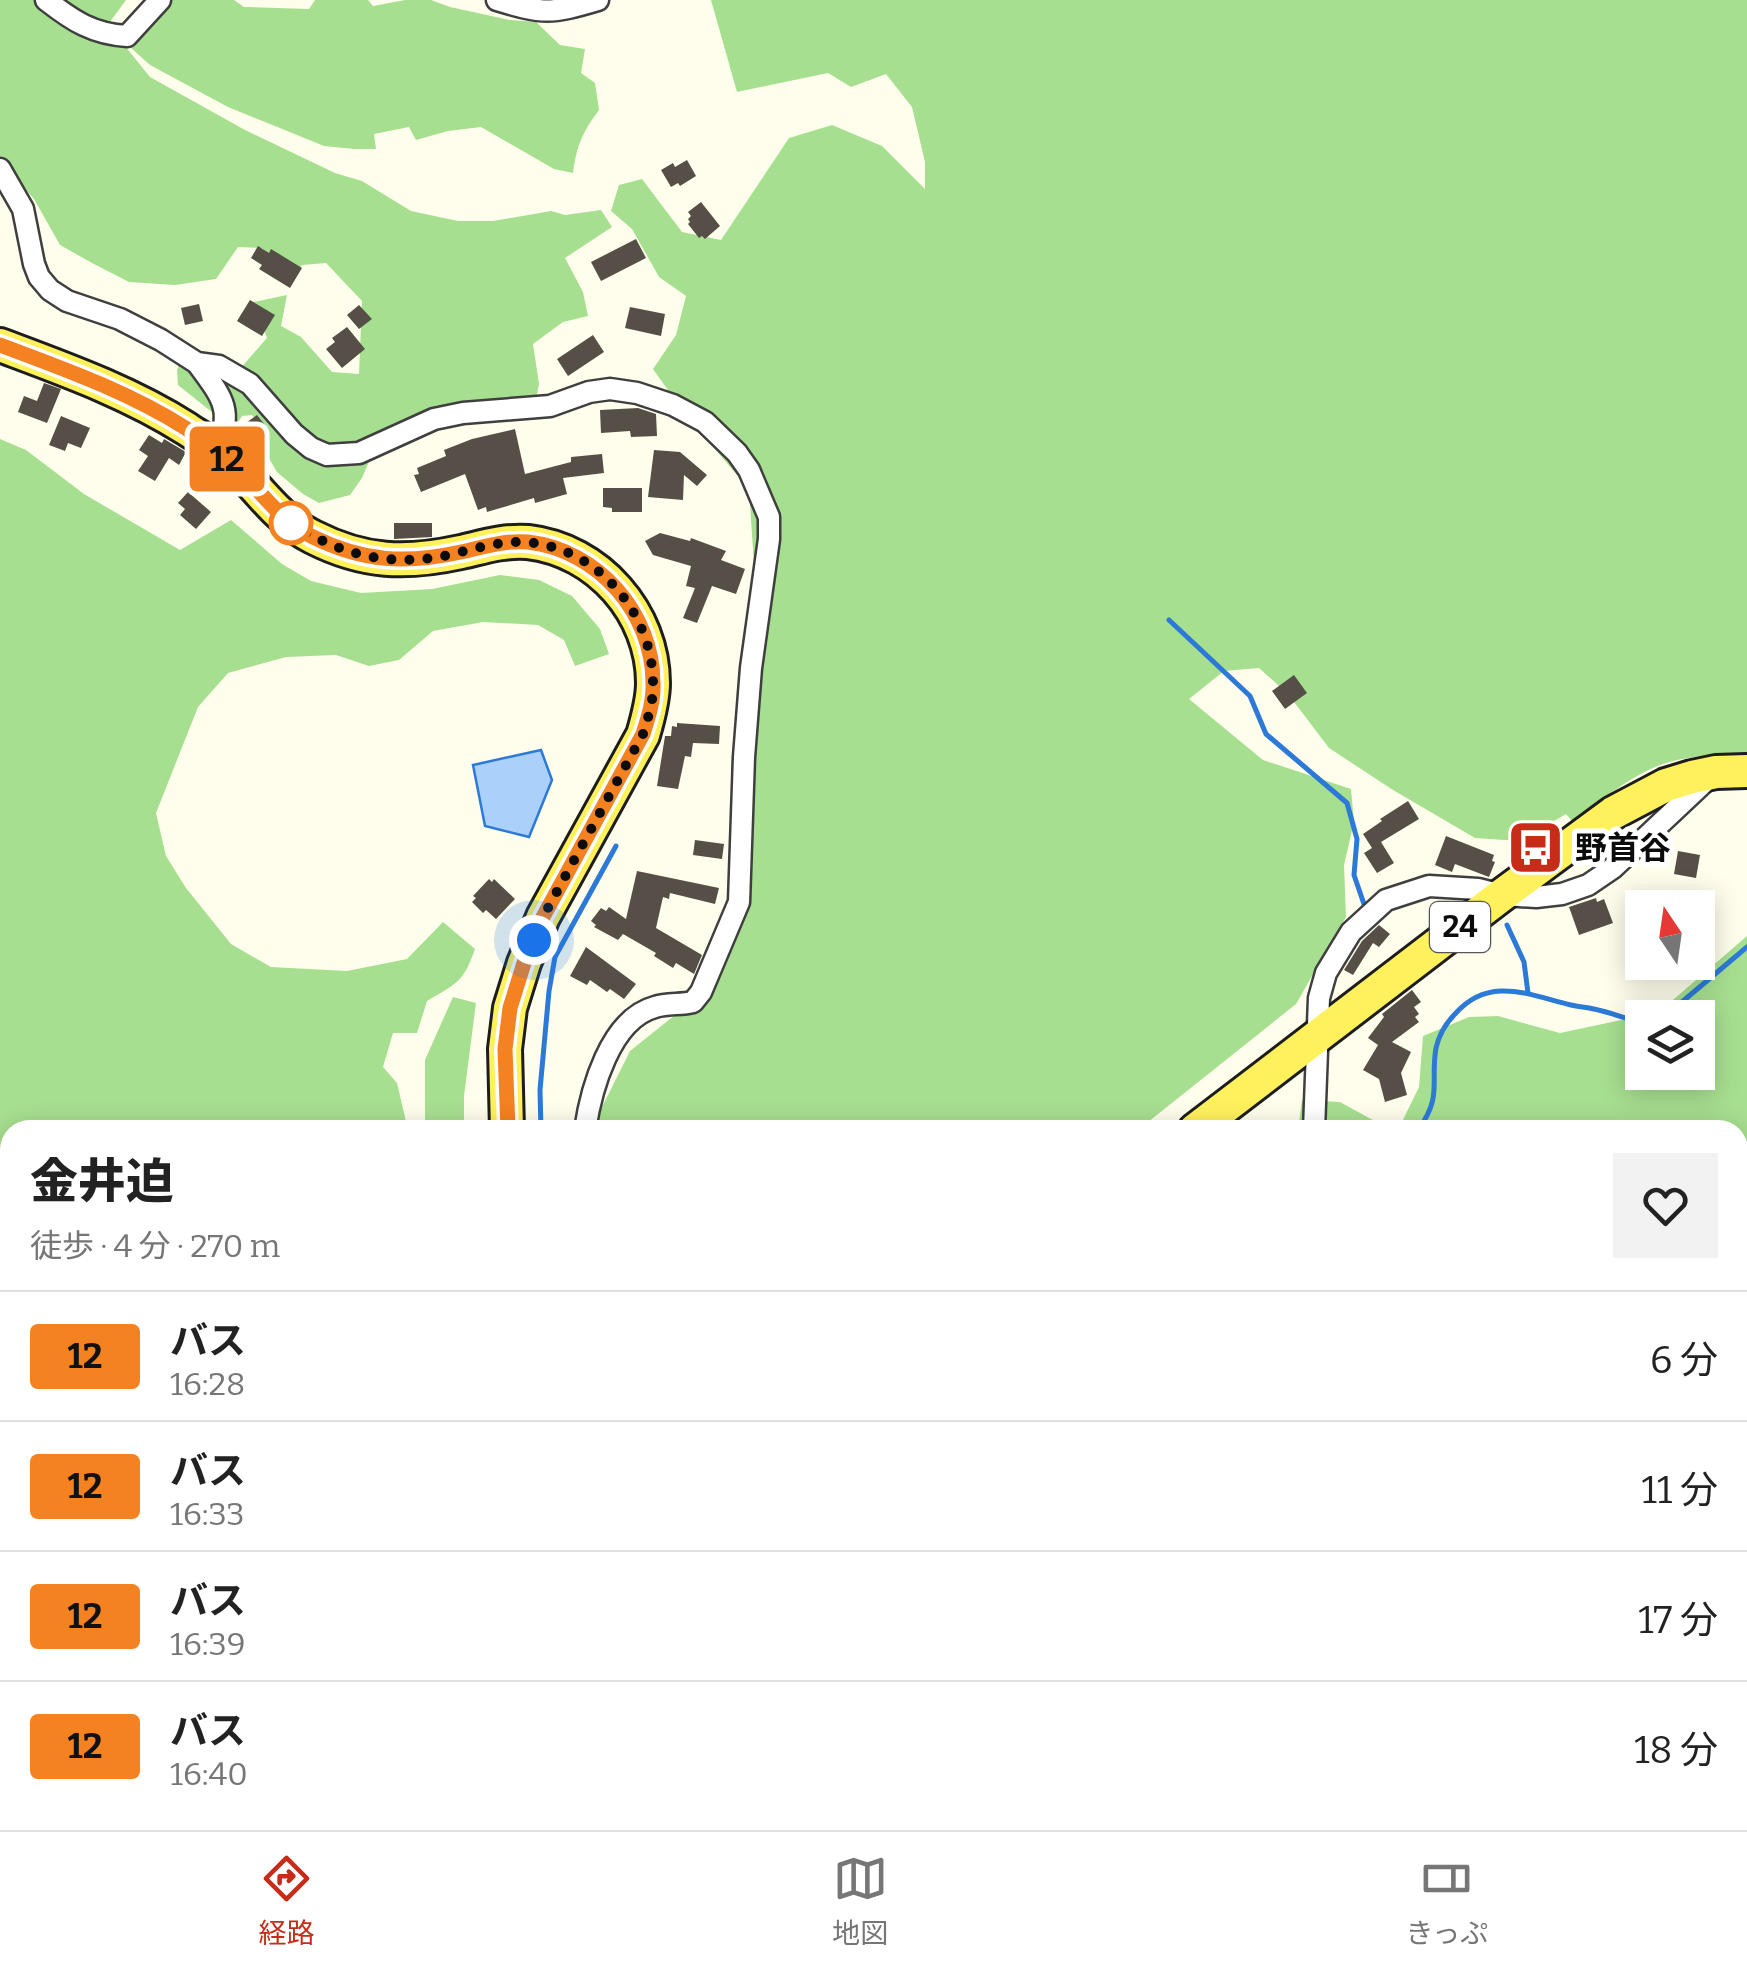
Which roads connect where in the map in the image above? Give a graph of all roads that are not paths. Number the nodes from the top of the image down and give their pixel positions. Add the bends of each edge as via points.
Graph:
1 (46, 0) edge
2 (160, 0) edge
3 (496, 0) edge
4 (598, 0) edge
5 (0, 169) edge
6 (0, 345) edge
7 (197, 363) junction
8 (217, 448) junction
9 (1732, 772) edge
10 (1502, 895) junction
11 (1316, 1037) junction
12 (508, 1120) edge
13 (587, 1120) edge
14 (1209, 1120) edge
15 (1314, 1120) edge

1 - 2 street via 94,31 127,36
3 - 4 street via 552,12
5 - 7 street via 23,209 34,264 50,290 120,319
6 - 8 main road via 127,395
7 - 8 street via 224,400 226,428
7 - 13 street via 219,366 250,384 294,434 326,455 359,453 463,412 550,406 610,389 673,405 704,422 749,470 769,517 769,538 751,668 738,902 693,1002 654,1007 621,1028
8 - 12 main road via 290,522 348,552 426,559 528,542 574,556 622,594 646,635 654,683 643,734 543,917 510,1008
9 - 10 main road, 24 via 1642,796
9 - 10 street via 1588,885 1562,894
10 - 11 main road, 24
10 - 11 street via 1429,886 1386,900 1351,932 1326,973
11 - 14 main road, 24
11 - 15 street

